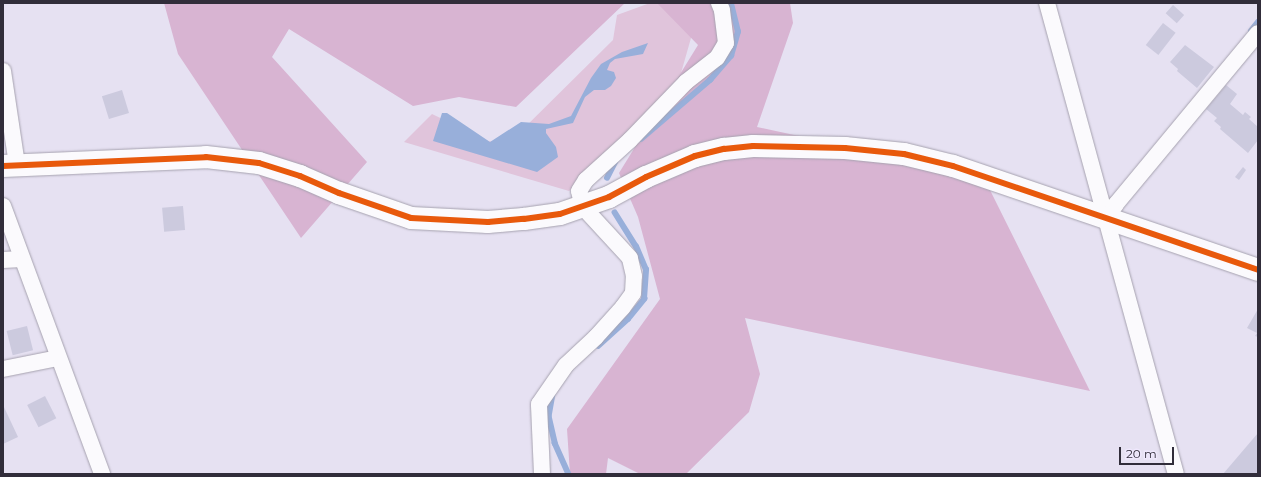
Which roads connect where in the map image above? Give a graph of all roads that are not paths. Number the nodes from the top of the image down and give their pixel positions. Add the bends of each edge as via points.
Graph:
1 (719, 3) edge
2 (1047, 3) edge
3 (1258, 32) edge
4 (3, 71) edge
5 (10, 166) edge
6 (3, 206) edge
7 (583, 207) junction
8 (1106, 218) junction
9 (22, 259) junction
10 (3, 260) edge
11 (1258, 270) edge
12 (58, 358) junction
13 (3, 369) edge
14 (102, 474) edge
15 (542, 474) edge
16 (1176, 474) edge

1 - 7 street via 726,43 717,58 686,82 630,140 586,180 579,191
2 - 8 street
3 - 8 street
4 - 5 street
5 - 7 street via 206,157 259,163 411,218 443,221 488,222 524,219 560,214
6 - 9 street
7 - 8 street via 695,156 753,146 845,148 904,154 953,166
7 - 15 street via 630,258 634,276 632,293 596,337 566,364 539,404
8 - 11 street
8 - 16 street
9 - 10 street
9 - 12 street
12 - 13 street
12 - 14 street

